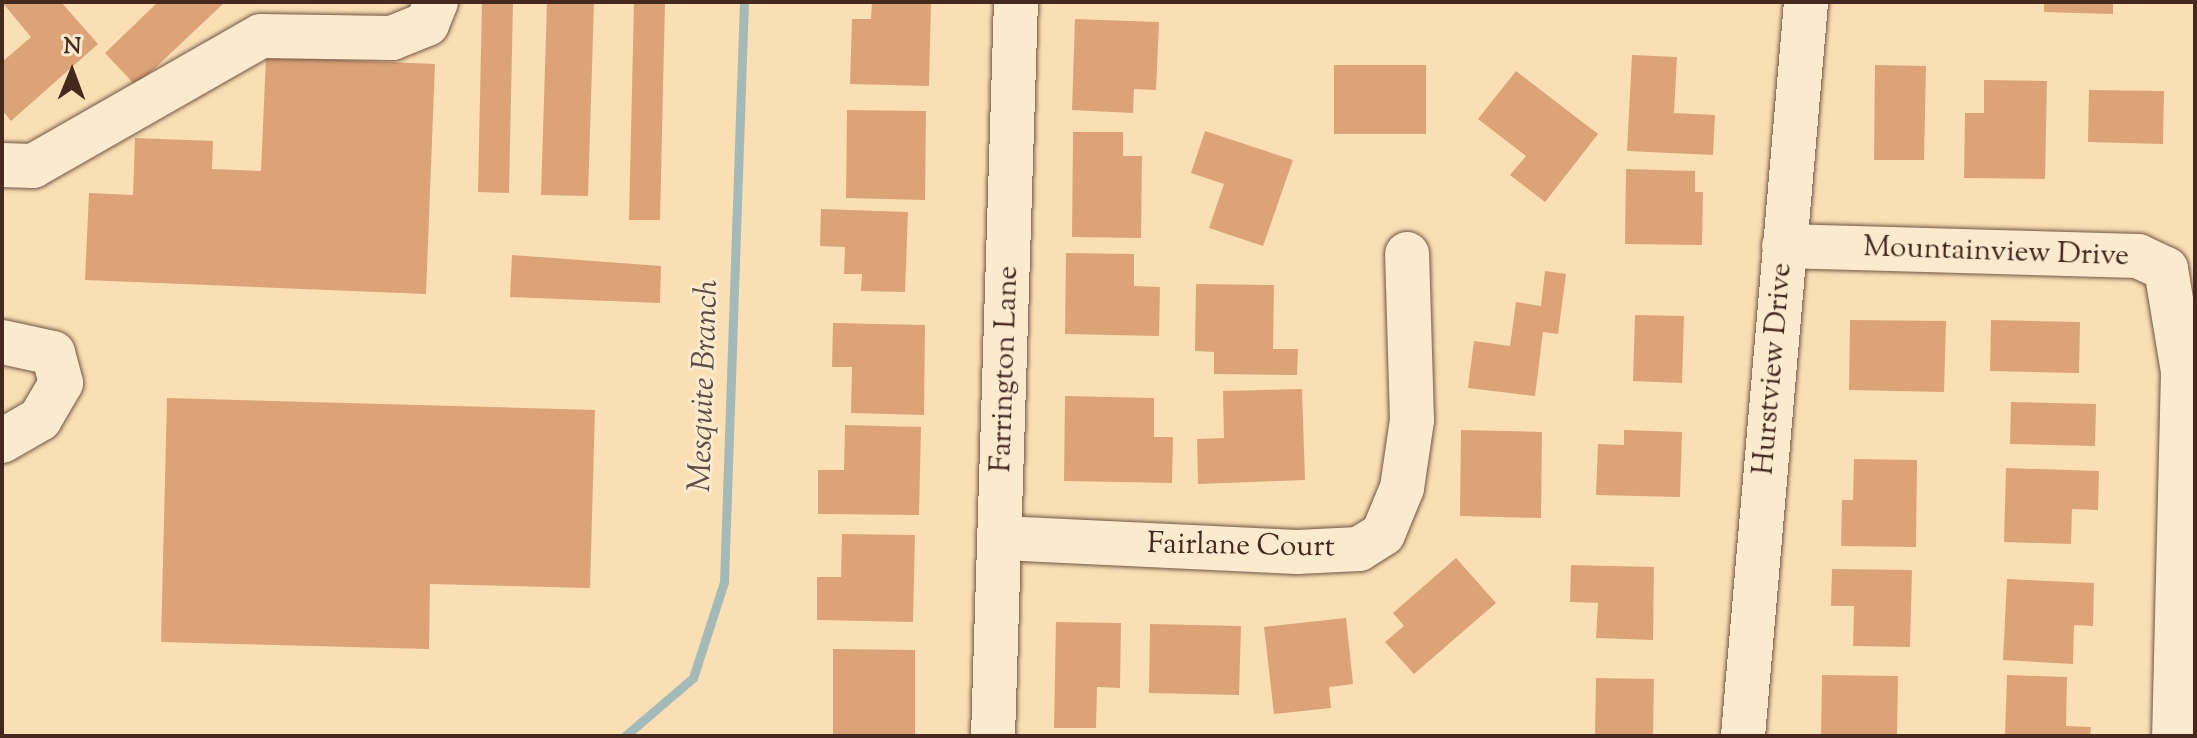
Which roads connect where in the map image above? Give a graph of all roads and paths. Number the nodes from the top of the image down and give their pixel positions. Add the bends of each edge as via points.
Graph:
1 (436, 2) edge
2 (1016, 2) edge
3 (1806, 2) edge
4 (2, 165) edge
5 (1784, 246) junction
6 (1407, 254) dead end
7 (2, 342) edge
8 (2, 441) edge
9 (1001, 538) junction
10 (993, 736) edge
11 (1743, 736) edge
12 (2174, 736) edge

1 - 4 street via 427,24 392,38 261,36 33,166
2 - 9 street, Farrington Lane
3 - 5 street, Hurstview Drive
5 - 11 street, Hurstview Drive
5 - 12 street, Mountainview Drive via 2138,256 2166,269 2183,372
6 - 9 street, Fairlane Court via 1412,420 1402,488 1383,534 1359,549 1297,552
7 - 8 street via 53,353 61,383 40,419
9 - 10 street, Farrington Lane

